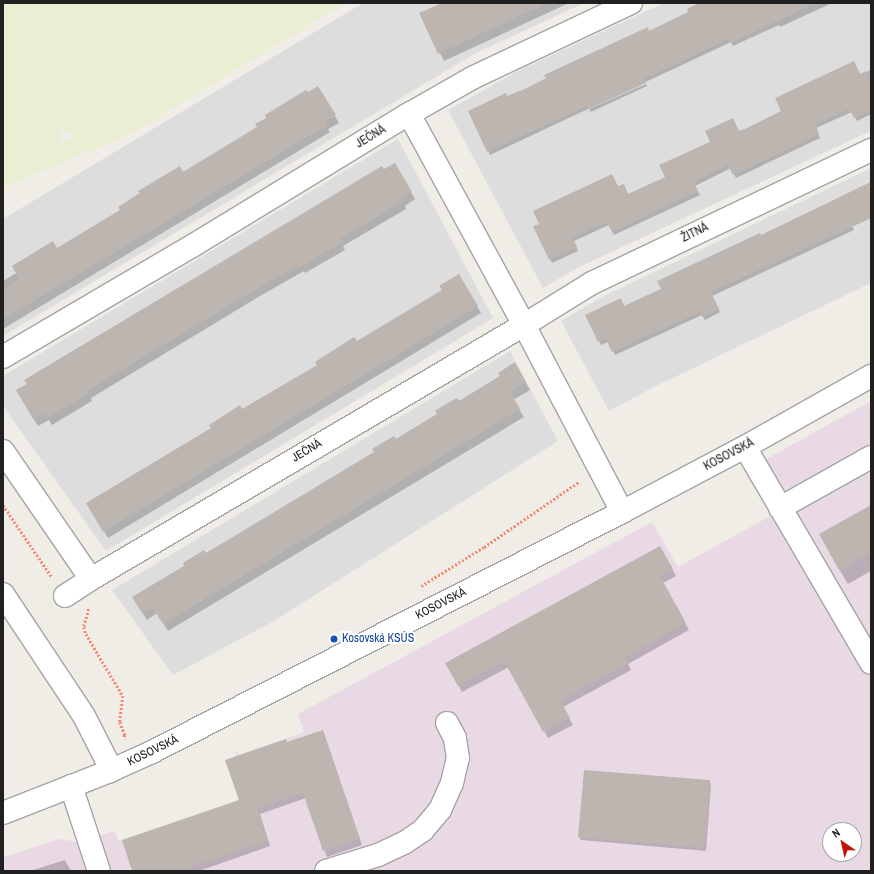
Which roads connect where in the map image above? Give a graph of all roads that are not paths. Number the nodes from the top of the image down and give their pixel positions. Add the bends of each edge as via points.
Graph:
1 (631, 3) edge
2 (409, 114) junction
3 (871, 150) edge
4 (524, 325) junction
5 (3, 358) edge
6 (871, 376) edge
7 (745, 447) junction
8 (3, 451) edge
9 (871, 457) edge
10 (780, 508) junction
11 (622, 512) junction
12 (91, 578) junction
13 (3, 594) edge
14 (65, 596) road end
15 (871, 663) edge
16 (448, 723) dead end
17 (110, 771) junction
18 (71, 786) junction
19 (3, 813) edge
20 (336, 869) edge
21 (99, 871) edge

1 - 2 street via 472,78
2 - 4 street
2 - 5 street, JEČNÁ
3 - 4 street, ŽITNÁ via 606,275
4 - 11 street
4 - 12 street, JEČNÁ
6 - 7 street, KOSOVSKÁ
7 - 10 street
7 - 11 street, KOSOVSKÁ
8 - 12 street
9 - 10 street
10 - 15 street
11 - 17 street, KOSOVSKÁ
12 - 14 street, JEČNÁ
13 - 17 street via 84,716
16 - 20 street via 455,738 458,758 452,783 440,810 423,830 404,843
17 - 18 street, KOSOVSKÁ
18 - 19 street, KOSOVSKÁ
18 - 21 street

